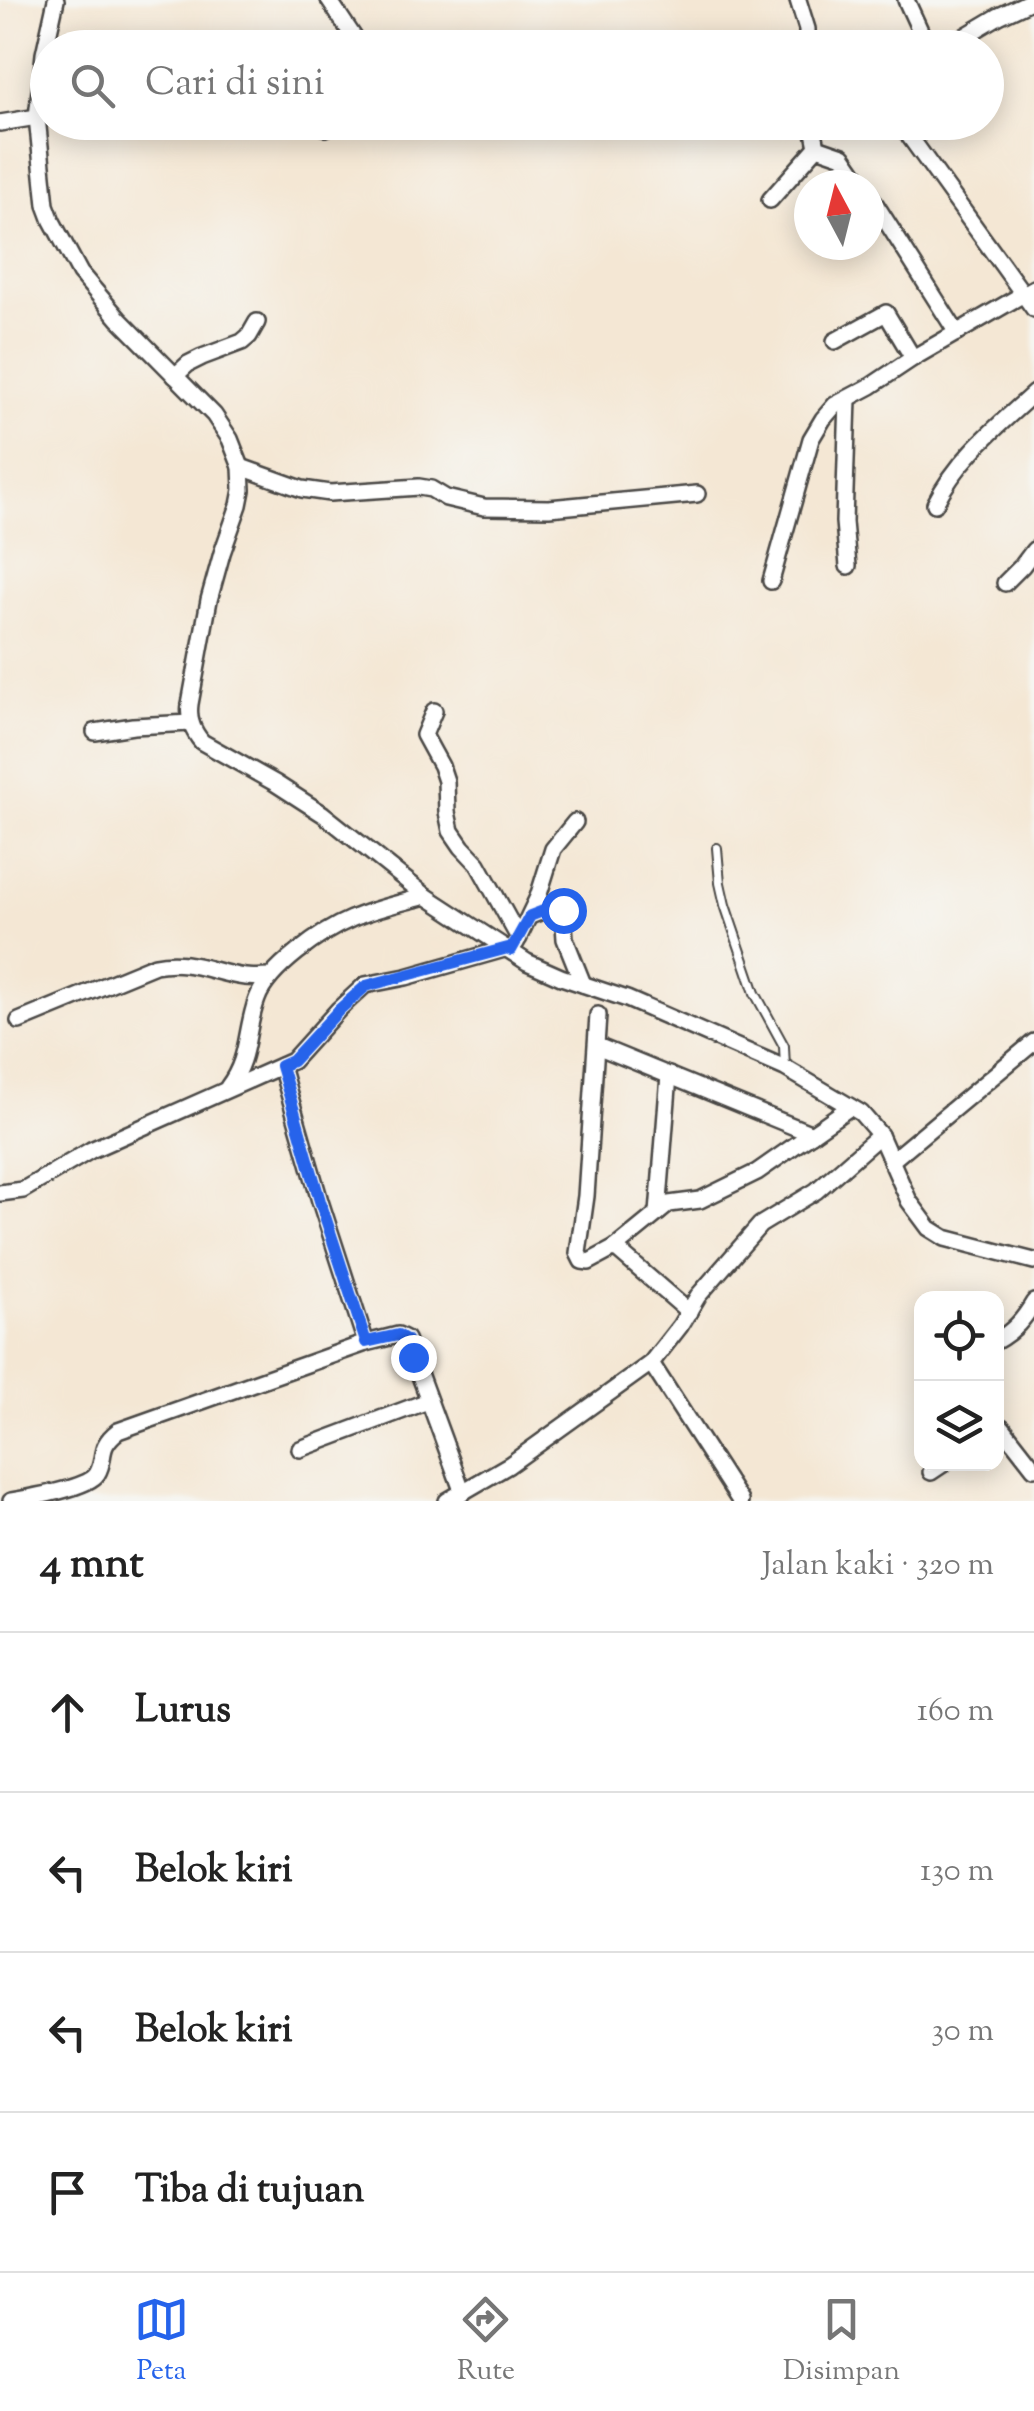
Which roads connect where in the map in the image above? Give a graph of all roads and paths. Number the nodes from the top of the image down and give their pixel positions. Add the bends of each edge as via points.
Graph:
1 (56, 0) edge
2 (329, 0) edge
3 (798, 0) edge
4 (906, 0) edge
5 (993, 0) edge
6 (1032, 0) edge
7 (999, 16) junction
8 (49, 30) edge
9 (349, 30) edge
10 (807, 30) edge
11 (920, 30) edge
12 (975, 30) edge
13 (30, 118) edge
14 (0, 122) edge
15 (39, 140) edge
16 (816, 140) edge
17 (913, 140) edge
18 (817, 147) junction
19 (853, 170) edge
20 (770, 200) dead end
21 (884, 217) edge
22 (1031, 297) edge
23 (257, 322) dead end
24 (958, 333) junction
25 (835, 342) dead end
26 (913, 358) junction
27 (176, 376) junction
28 (1034, 393) edge
29 (848, 399) junction
30 (241, 467) junction
31 (697, 494) dead end
32 (935, 504) dead end
33 (1034, 550) edge
34 (848, 566) dead end
35 (770, 581) dead end
36 (1005, 582) dead end
37 (434, 711) dead end
38 (191, 723) junction
39 (95, 732) dead end
40 (575, 822) dead end
41 (717, 848) dead end
42 (426, 896) junction
43 (530, 916) junction
44 (513, 946) junction
45 (270, 977) junction
46 (582, 984) junction
47 (598, 1015) dead end
48 (19, 1021) dead end
49 (1034, 1042) edge
50 (597, 1046) junction
51 (281, 1066) junction
52 (785, 1068) junction
53 (670, 1074) junction
54 (225, 1090) junction
55 (850, 1107) junction
56 (812, 1134) junction
57 (880, 1135) junction
58 (891, 1161) junction
59 (0, 1192) edge
60 (658, 1213) junction
61 (615, 1248) junction
62 (1034, 1261) edge
63 (1034, 1302) edge
64 (689, 1312) junction
65 (1004, 1336) edge
66 (366, 1342) junction
67 (651, 1363) junction
68 (428, 1402) junction
69 (1004, 1430) edge
70 (300, 1449) dead end
71 (1034, 1468) edge
72 (463, 1493) junction
73 (11, 1501) edge
74 (447, 1501) edge
75 (740, 1501) edge

1 - 8 street
2 - 9 street
3 - 10 street
4 - 11 street
5 - 7 street
6 - 7 street
7 - 12 street
13 - 14 street
15 - 27 street via 46,205 80,274
16 - 18 street
17 - 22 street
18 - 19 street via 843,156
18 - 20 street
21 - 24 street
22 - 24 street
23 - 27 street via 242,342 188,364
24 - 26 street
25 - 26 street via 886,312
26 - 29 street
27 - 30 street via 222,426
28 - 32 street via 959,464
29 - 34 street
29 - 35 street via 823,419 811,440
30 - 31 street via 302,489 419,487 484,507
30 - 38 street via 239,506 206,617
33 - 36 street
37 - 44 street via 424,734 446,782 451,831 478,864
38 - 39 street
38 - 42 street via 202,742 323,814
40 - 43 street via 552,849
41 - 52 lane via 725,905 755,993 784,1046
42 - 44 street via 482,934
42 - 45 street via 350,919
43 - 44 street
43 - 46 street via 556,906 563,910 565,939
44 - 46 street via 527,962
44 - 51 street via 366,986
45 - 48 street via 168,962
45 - 54 street via 252,1013 238,1074
46 - 52 street
47 - 50 street
49 - 58 street
50 - 53 street
50 - 61 street via 579,1258 588,1262
51 - 54 street
51 - 66 street
52 - 55 street
53 - 56 street
53 - 60 street
54 - 59 street via 91,1150 23,1190
55 - 56 street
55 - 57 street
56 - 60 street via 757,1172
57 - 58 street
57 - 64 street via 816,1191 760,1225
58 - 62 street via 916,1213 937,1234
60 - 61 street
61 - 64 street
63 - 65 street
64 - 67 street
66 - 68 street via 398,1335 406,1340
66 - 73 street via 118,1432 108,1438 92,1479
67 - 72 street
67 - 75 street
68 - 70 street
68 - 72 street
69 - 71 street
72 - 74 street

